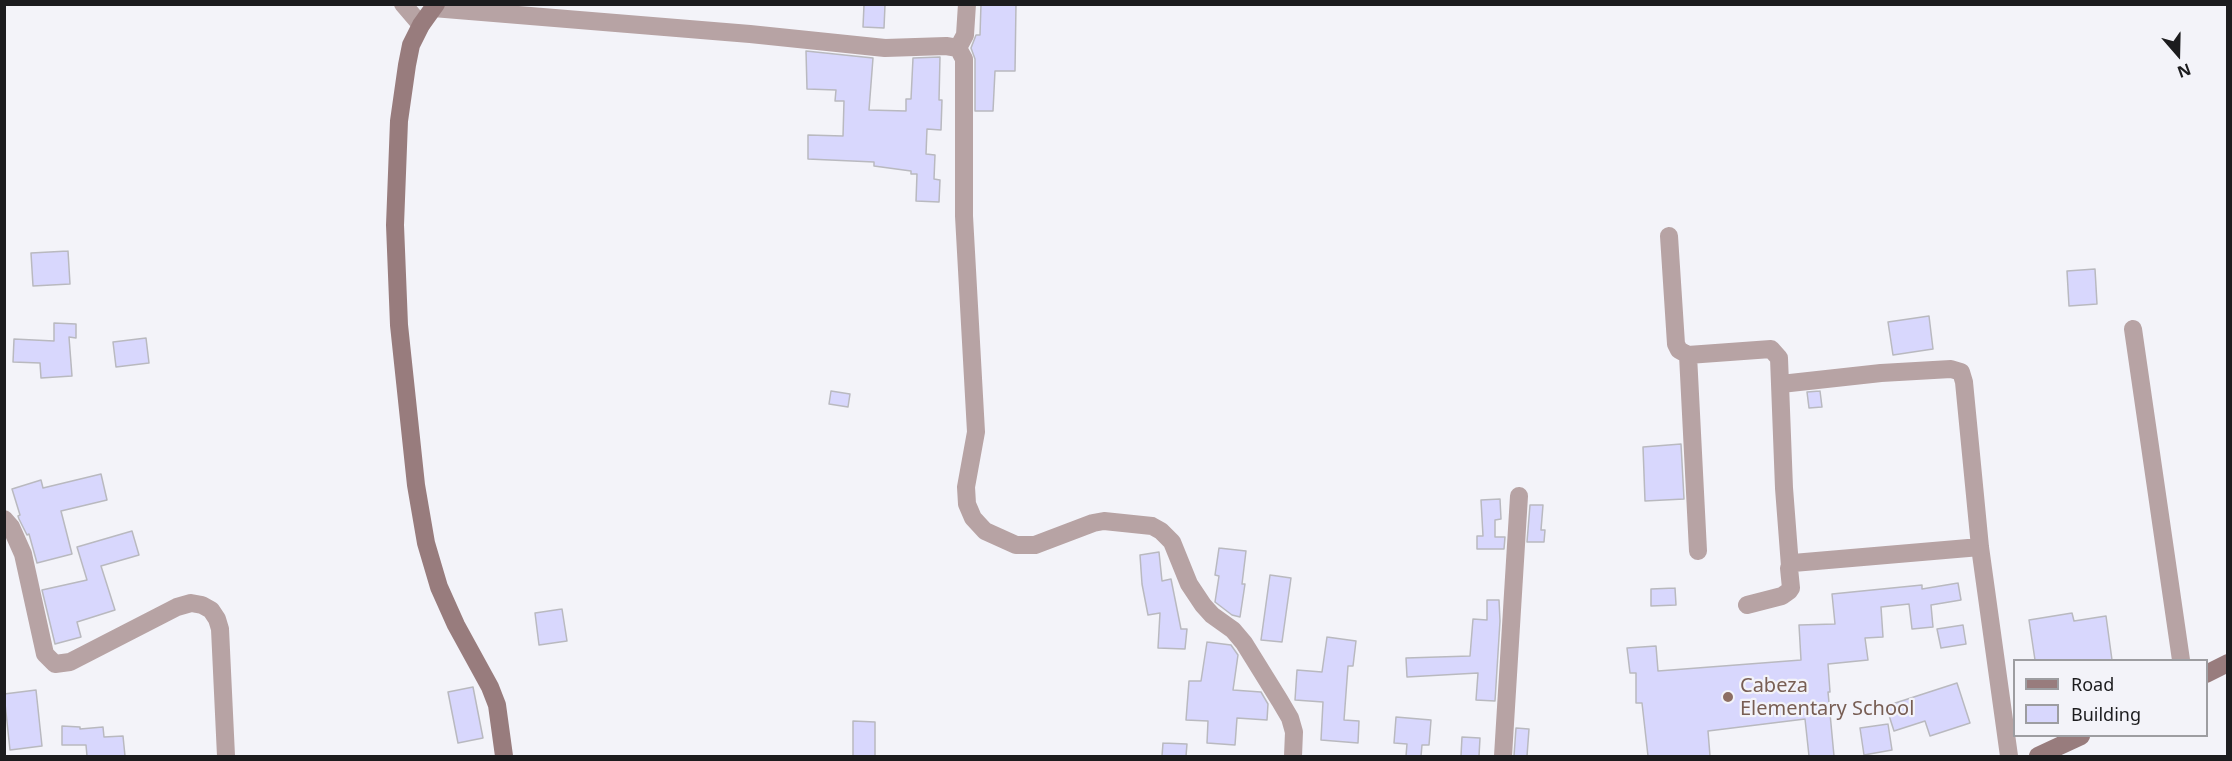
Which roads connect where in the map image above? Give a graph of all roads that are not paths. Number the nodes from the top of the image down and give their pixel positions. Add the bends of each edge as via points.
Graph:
1 (403, 4) edge
2 (967, 4) edge
3 (435, 6) edge
4 (421, 25) junction
5 (958, 48) junction
6 (1669, 237) dead end
7 (2133, 329) dead end
8 (1688, 355) junction
9 (1781, 384) junction
10 (1519, 496) dead end
11 (4, 519) edge
12 (1980, 547) junction
13 (1698, 551) dead end
14 (1790, 566) junction
15 (1747, 605) dead end
16 (2181, 659) edge
17 (2228, 663) edge
18 (2208, 673) edge
19 (2077, 737) edge
20 (226, 756) edge
21 (504, 756) edge
22 (1293, 756) edge
23 (1503, 756) edge
24 (2009, 756) edge
25 (2038, 756) edge

1 - 4 street
2 - 5 street via 965,35
3 - 4 street
3 - 5 street via 885,48
4 - 21 street via 409,55 401,110 395,225 399,325 416,485 426,543 439,587 497,705
5 - 22 street via 964,59 963,216 976,432 966,487 973,518 985,531 1016,545 1035,545 1104,521 1152,526 1161,531 1172,542 1203,605 1244,644 1290,718
6 - 8 street via 1676,344
7 - 16 street
8 - 9 street via 1771,349 1779,358
8 - 13 street
9 - 12 street via 1951,369 1961,372
9 - 14 street
10 - 23 street
11 - 20 street via 23,554 45,654 55,664 70,662 177,607 191,603 211,610 220,629
12 - 14 street via 1798,562
12 - 24 street
14 - 15 street via 1789,591
17 - 18 street
19 - 25 street

